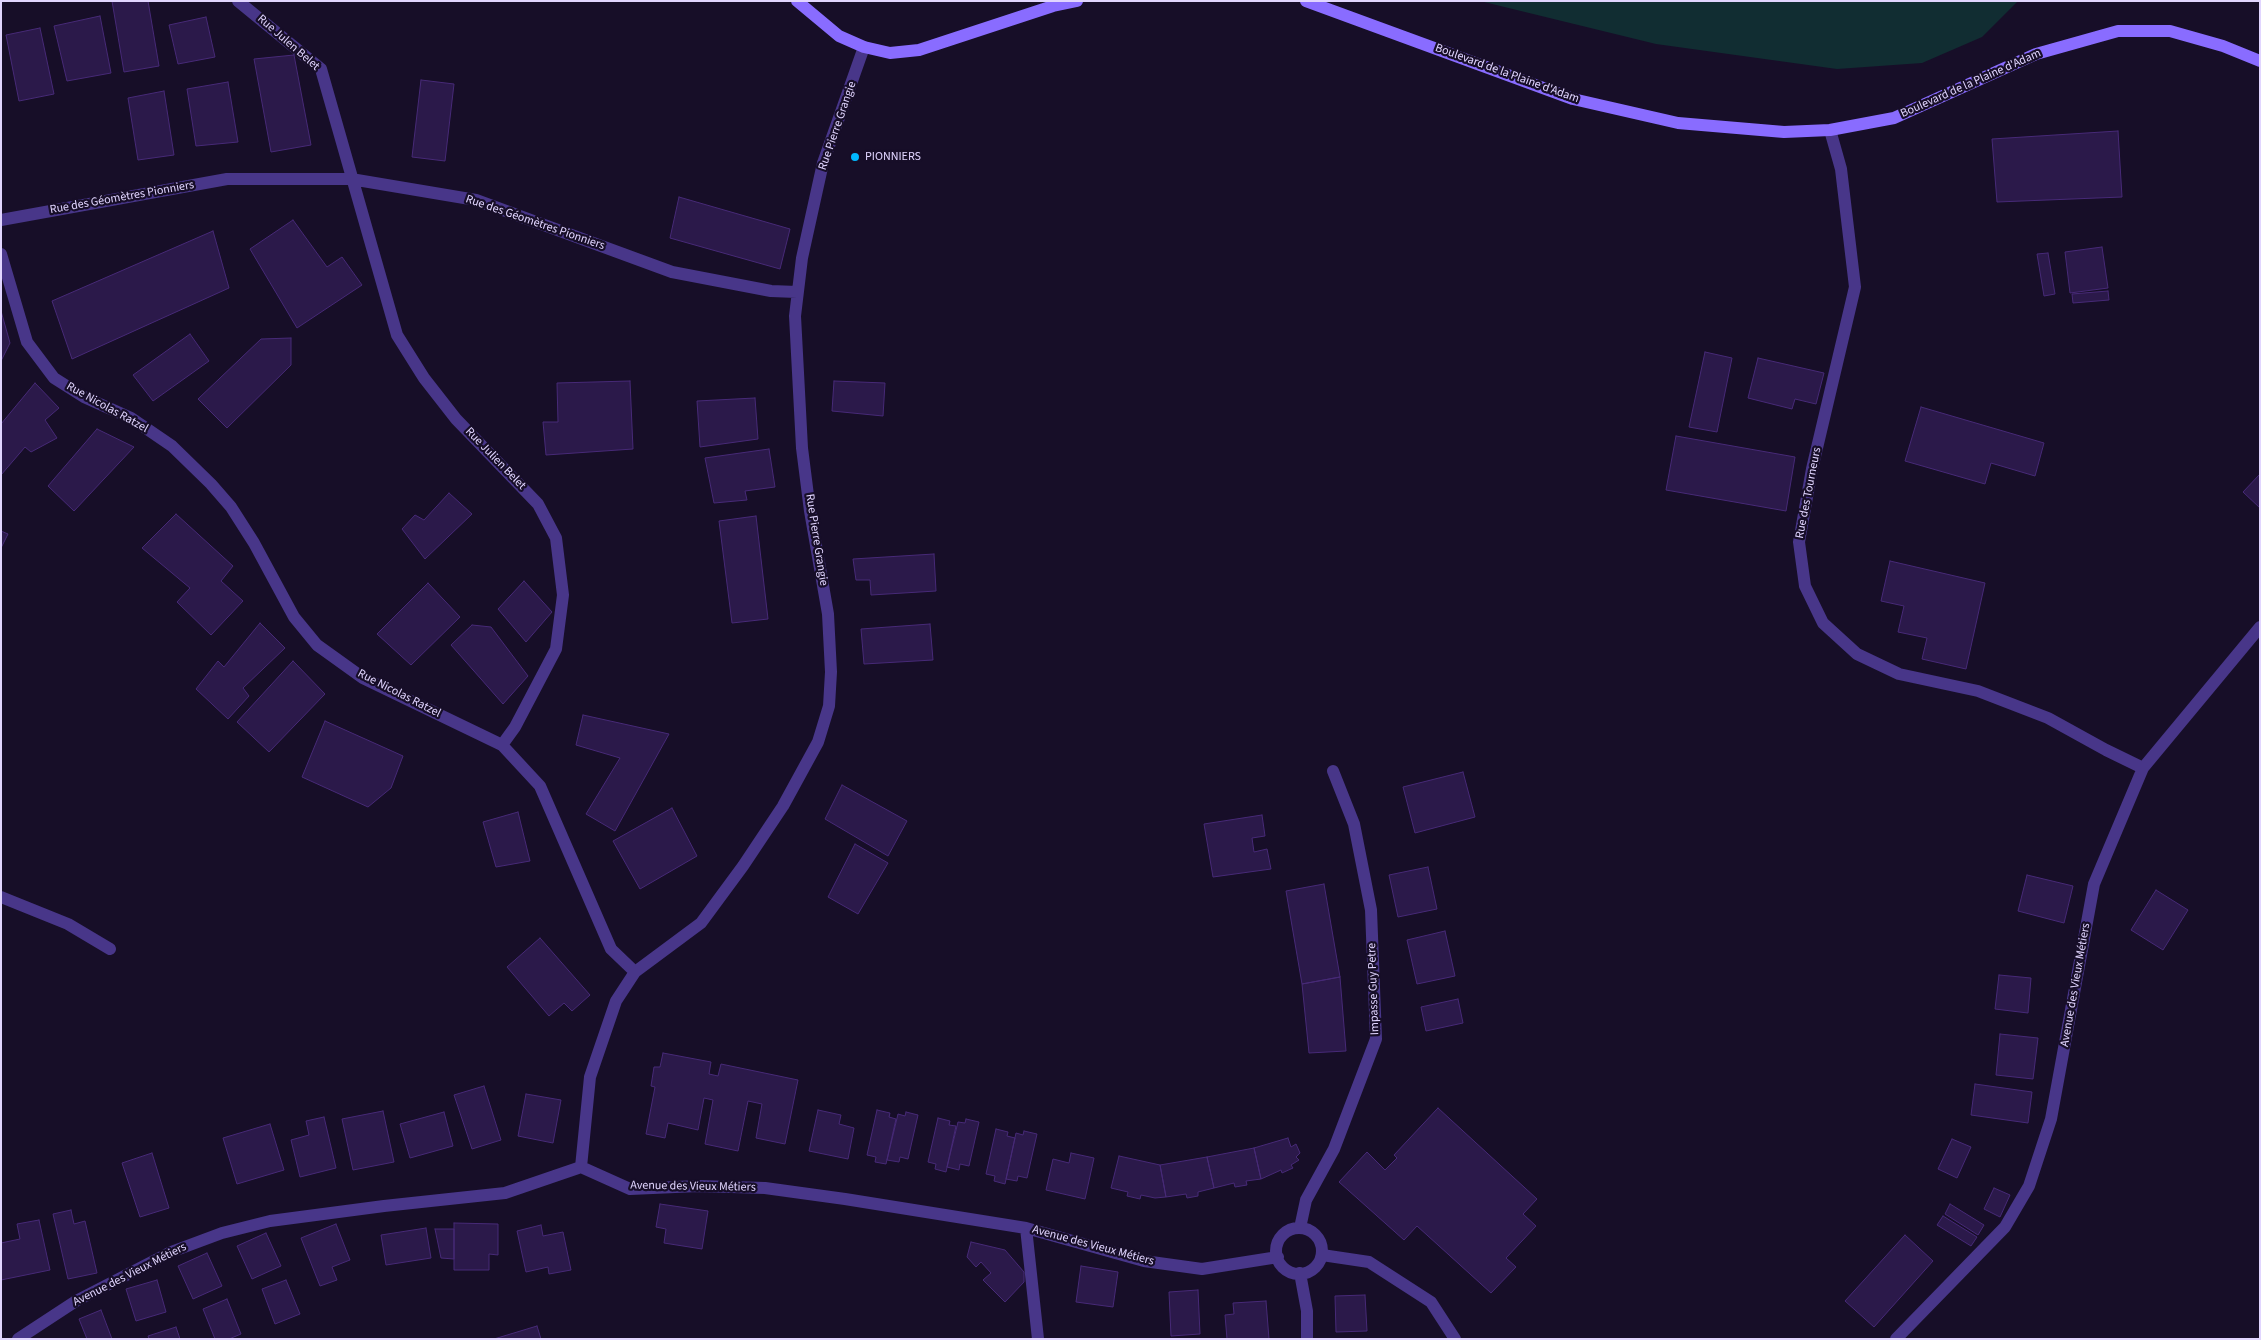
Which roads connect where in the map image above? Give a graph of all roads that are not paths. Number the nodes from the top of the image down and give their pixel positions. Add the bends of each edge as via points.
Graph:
1 (238, 1) edge
2 (797, 1) edge
3 (1077, 1) edge
4 (1306, 1) edge
5 (864, 48) junction
6 (2260, 61) edge
7 (1830, 130) junction
8 (351, 179) junction
9 (1, 220) edge
10 (1, 254) edge
11 (797, 292) junction
12 (2260, 627) edge
13 (502, 745) junction
14 (2143, 768) junction
15 (1333, 771) dead end
16 (1, 897) edge
17 (110, 948) dead end
18 (635, 972) junction
19 (581, 1167) junction
20 (1026, 1228) junction
21 (1300, 1228) junction
22 (1322, 1255) junction
23 (1278, 1257) junction
24 (1300, 1273) junction
25 (18, 1339) edge
26 (1038, 1339) edge
27 (1306, 1339) edge
28 (1455, 1339) edge
29 (1896, 1339) edge

1 - 8 street, Rue Julen Belet via 321,69
2 - 5 street via 839,36
3 - 5 street via 919,50 890,53
4 - 7 street, Boulevard de la Plaine d'Adam via 1573,99 1678,123 1784,132
5 - 11 street, Rue Pierre Grangie via 824,163
6 - 7 street, Boulevard de la Plaine d'Adam via 2223,46 2170,31 2118,31 2036,54 1894,118
7 - 14 street, Rue des Tourneurs via 1841,169 1854,287 1812,469 1799,542 1805,586 1819,615 1823,623 1858,654 1882,666 1899,674 1978,691 2048,718
8 - 9 street, Rue des Géomètres Pionniers via 227,179
8 - 11 street, Rue des Géomètres Pionniers via 476,200 672,272 771,291
8 - 13 street, Rue Julien Belet via 396,335 456,419 538,504 556,538 562,595 556,649 515,727
10 - 13 street, Rue Nicolas Ratzel via 27,342 54,378 84,397 132,418 172,446 211,484 231,507 294,617 317,645 364,678
11 - 18 street, Rue Pierre Grangie via 802,448 828,614 829,706 818,742 743,866 700,923
12 - 14 street, Avenue des Vieux Métiers
13 - 18 street, Rue Nicolas Ratzel via 540,786 611,949
14 - 29 street, Avenue des Vieux Métiers via 2094,884 2051,1119 2029,1186 2005,1227
15 - 21 street, Impasse Guy Petre via 1354,824 1371,910 1376,1039 1334,1149 1306,1200
16 - 17 street via 68,924
18 - 19 street via 616,1001 590,1077
19 - 20 street, Avenue des Vieux Métiers via 630,1189 765,1188
19 - 25 street, Avenue des Vieux Métiers via 505,1193 270,1221 222,1233 171,1252 76,1302
20 - 23 street, Avenue des Vieux Métiers via 1144,1261 1202,1269
20 - 26 street
21 - 22 street via 1319,1240
21 - 23 street via 1281,1237 1276,1250
22 - 24 street via 1314,1268
22 - 28 street via 1369,1262 1431,1302
23 - 24 street via 1286,1269
24 - 27 street via 1307,1311

